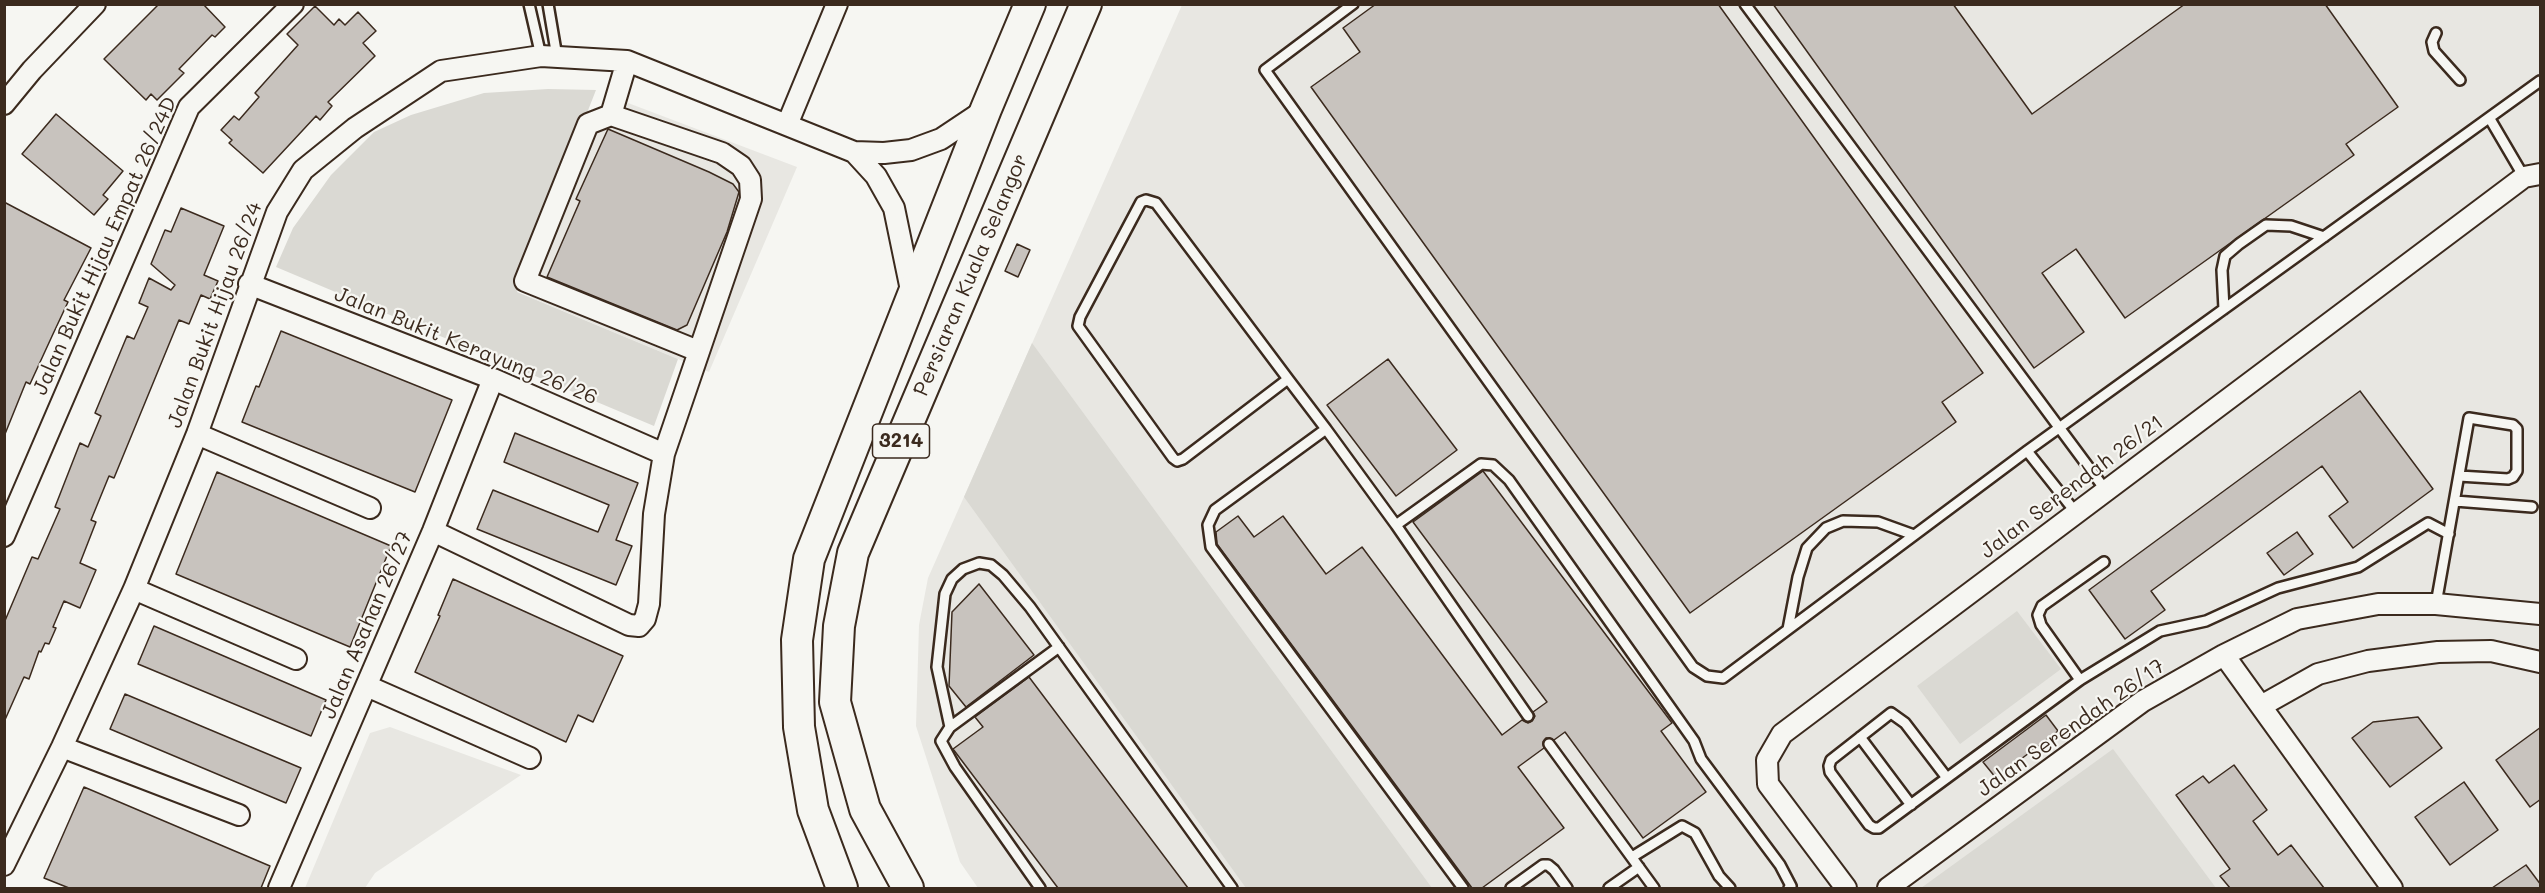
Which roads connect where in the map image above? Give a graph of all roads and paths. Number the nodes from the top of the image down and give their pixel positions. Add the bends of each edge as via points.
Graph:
1 (95, 4) edge
2 (293, 4) edge
3 (529, 4) edge
4 (548, 4) edge
5 (837, 4) edge
6 (1030, 4) edge
7 (1086, 4) edge
8 (1353, 4) edge
9 (1745, 4) edge
10 (2436, 33) dead end
11 (549, 56) junction
12 (627, 61) junction
13 (2460, 80) dead end
14 (2541, 81) edge
15 (4, 105) edge
16 (986, 109) junction
17 (611, 115) junction
18 (2490, 119) junction
19 (787, 125) junction
20 (854, 152) junction
21 (2541, 160) edge
22 (2533, 176) edge
23 (2324, 237) junction
24 (249, 284) junction
25 (912, 298) junction
26 (2224, 309) junction
27 (698, 351) junction
28 (493, 379) junction
29 (1288, 379) junction
30 (2059, 428) junction
31 (1326, 429) junction
32 (197, 434) junction
33 (2027, 451) junction
34 (664, 454) junction
35 (2459, 476) junction
36 (2107, 492) junction
37 (2455, 501) junction
38 (2532, 507) dead end
39 (370, 508) dead end
40 (2077, 514) junction
41 (1396, 525) junction
42 (434, 531) junction
43 (2449, 534) junction
44 (1914, 535) junction
45 (4, 536) edge
46 (2104, 562) dead end
47 (134, 589) junction
48 (2436, 604) junction
49 (2541, 614) edge
50 (1788, 629) junction
51 (1059, 647) junction
52 (2224, 655) junction
53 (296, 659) dead end
54 (2541, 662) edge
55 (2080, 680) junction
56 (367, 686) junction
57 (2260, 706) junction
58 (1528, 716) dead end
59 (950, 727) junction
60 (1860, 737) junction
61 (1549, 744) dead end
62 (62, 747) junction
63 (530, 758) dead end
64 (1947, 778) junction
65 (1911, 804) junction
66 (239, 815) dead end
67 (1632, 857) junction
68 (4, 865) edge
69 (1639, 867) junction
70 (279, 888) edge
71 (842, 888) edge
72 (908, 888) edge
73 (1040, 888) edge
74 (1232, 888) edge
75 (1463, 888) edge
76 (1511, 888) edge
77 (1567, 888) edge
78 (1609, 888) edge
79 (1654, 888) edge
80 (1730, 888) edge
81 (1789, 888) edge
82 (1846, 888) edge
83 (1888, 888) edge
84 (2392, 888) edge

1 - 15 street
2 - 45 street, Jalan Bukit Hijau Empat 26/24D via 189,107
3 - 11 lane
4 - 11 lane
5 - 19 street
6 - 16 main road, Persiaran Kuala Selangor / 3214
7 - 72 main road, Persiaran Kuala Selangor / 3214 via 853,553 839,626 835,702 865,808
8 - 50 lane via 1265,70 1693,667 1707,676 1723,678
9 - 30 lane
10 - 13 lane via 2434,51
11 - 12 street, Jalan Bukit Hijau 26/24
11 - 24 street, Jalan Bukit Hijau 26/24 via 441,71 355,128 303,170 277,212
12 - 17 street
12 - 19 street, Jalan Bukit Hijau 26/24
14 - 18 lane
16 - 20 street via 941,139 911,150
16 - 25 main road, Persiaran Kuala Selangor / 3214
17 - 27 street via 722,153 741,166 750,180 751,199
17 - 27 street via 588,124 525,281
18 - 22 lane
18 - 23 lane
19 - 20 street, Jalan Bukit Hijau 26/24
20 - 25 street via 876,176 894,208
21 - 22 street, Jalan Serendah 26/21
22 - 36 street, Jalan Serendah 26/21
23 - 26 lane
23 - 26 lane via 2291,226 2266,225 2239,244 2225,256
24 - 28 street, Jalan Bukit Kerayung 26/26
24 - 32 street, Jalan Bukit Hijau 26/24
25 - 71 main road, Persiaran Kuala Selangor / 3214 via 809,560 797,640 799,727 813,810
26 - 30 lane
27 - 34 street
28 - 34 street, Jalan Bukit Kerayung 26/26
28 - 42 street, Jalan Asahan 26/27
29 - 29 lane via 1183,459 1173,458 1078,326 1141,202 1156,203
29 - 31 lane
30 - 33 lane
30 - 36 lane
31 - 41 lane
31 - 75 lane via 1215,510 1208,525 1211,547
32 - 39 street
32 - 47 street, Jalan Bukit Hijau 26/24
33 - 40 lane
33 - 44 lane
34 - 42 street via 654,514 649,604 639,626 629,625
35 - 35 lane via 2469,418 2513,425 2517,429 2517,471 2513,477
35 - 37 lane
36 - 40 street, Jalan Serendah 26/21
37 - 38 lane
37 - 43 lane
40 - 82 street, Jalan Serendah 26/21 via 1782,734 1767,760 1768,784
41 - 58 lane
41 - 81 lane via 1481,464 1494,465 1509,480 1694,741 1701,759 1780,865
42 - 56 street, Jalan Asahan 26/27
43 - 48 lane
43 - 55 lane via 2428,523 2358,567 2278,588 2206,621 2160,631
44 - 50 lane
44 - 50 lane via 1878,522 1843,521 1826,528 1807,548
46 - 55 lane via 2042,606 2038,615
47 - 53 street
47 - 62 street, Jalan Bukit Hijau 26/24
48 - 49 street, Jalan Serendah 26/17
48 - 52 street, Jalan Serendah 26/17 via 2378,604 2297,619
51 - 59 lane
51 - 59 lane via 1003,574 979,563 963,569 952,579 945,594 937,667
51 - 74 lane
52 - 57 street
52 - 83 street, Jalan Serendah 26/17 via 2143,701
54 - 57 street via 2491,651 2438,652 2368,661 2318,674
55 - 64 lane
56 - 63 street
56 - 70 street, Jalan Asahan 26/27
57 - 84 street
59 - 73 lane via 941,741 955,767
60 - 64 lane via 1892,713
60 - 65 lane
60 - 65 lane via 1831,759 1830,772 1869,825 1879,828
61 - 67 lane
62 - 66 street
62 - 68 street, Jalan Bukit Hijau 26/24
64 - 65 lane
67 - 69 lane
67 - 80 lane via 1682,826 1695,833
69 - 78 lane
69 - 79 lane
76 - 77 lane via 1543,865 1554,870

